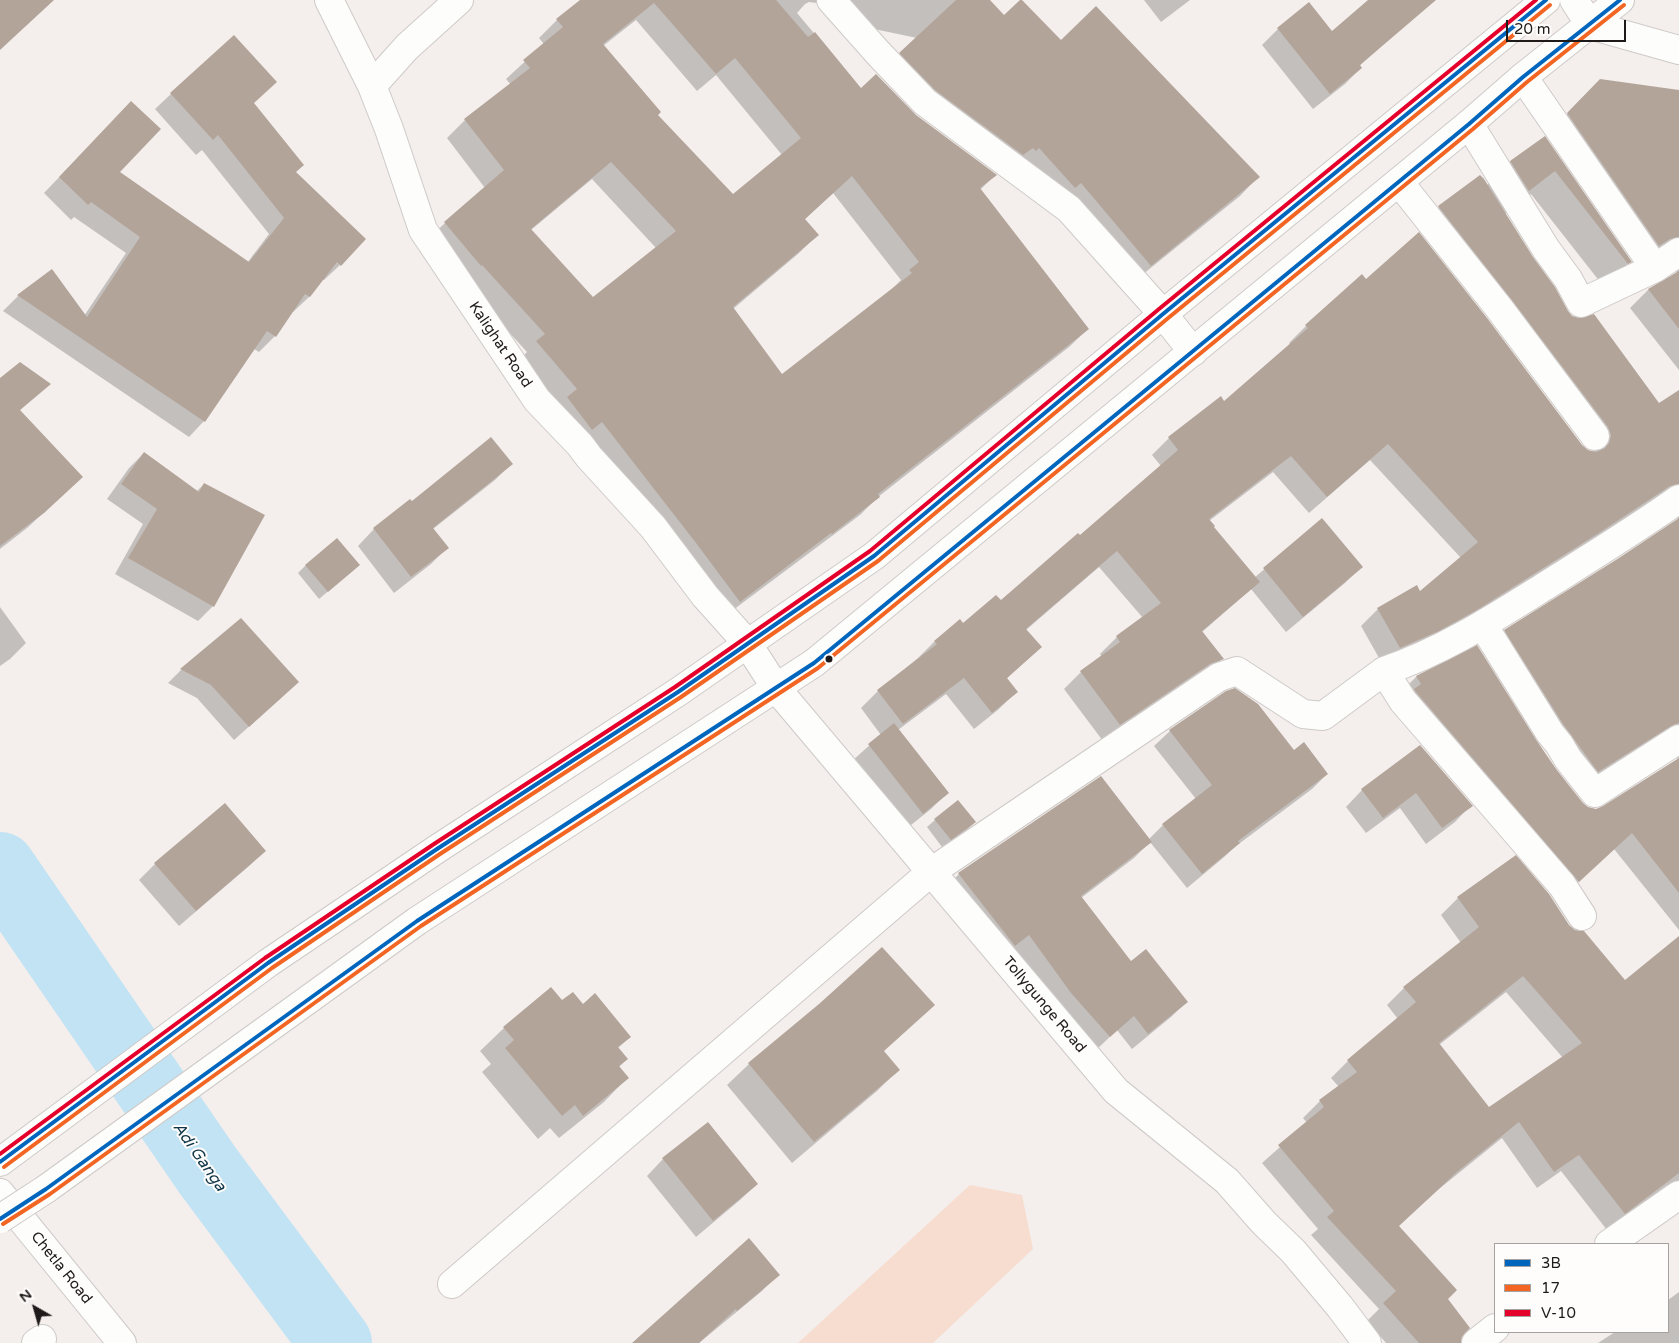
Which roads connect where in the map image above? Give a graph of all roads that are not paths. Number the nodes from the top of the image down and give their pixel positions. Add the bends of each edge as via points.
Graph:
1 (329, 0) edge
2 (459, 0) edge
3 (831, 0) edge
4 (1546, 0) edge
5 (1574, 0) edge
6 (1620, 0) edge
7 (1590, 25) junction
8 (1679, 50) edge
9 (1523, 77) junction
10 (372, 86) junction
11 (1469, 124) junction
12 (1399, 182) junction
13 (1679, 252) edge
14 (1655, 268) junction
15 (1163, 314) junction
16 (1193, 352) junction
17 (1595, 436) dead end
18 (1679, 499) edge
19 (1483, 625) junction
20 (747, 643) junction
21 (1384, 671) junction
22 (776, 688) junction
23 (1679, 738) edge
24 (932, 872) junction
25 (1582, 916) dead end
26 (0, 1162) edge
27 (0, 1193) edge
28 (1679, 1195) edge
29 (0, 1219) edge
30 (1610, 1243) edge
31 (452, 1284) dead end
32 (1494, 1329) edge
33 (122, 1343) edge
34 (1367, 1343) edge
35 (1476, 1343) edge

1 - 10 street, Kalighat Road
2 - 10 street via 407,47
3 - 15 street via 925,102 1068,209
4 - 15 street
5 - 7 street
6 - 7 street
7 - 8 street
7 - 9 street
9 - 11 street
9 - 14 street
10 - 20 street, Kalighat Road via 422,230 537,400 653,527 705,596
11 - 12 street
11 - 14 street via 1580,303
12 - 16 street
12 - 17 street
13 - 14 street
15 - 16 street
15 - 20 street via 874,556
16 - 22 street via 814,663
18 - 19 street via 1639,528
19 - 21 street via 1440,648
19 - 23 street via 1550,733 1595,793
20 - 22 street, Tollygunge Road
20 - 26 street via 268,963
21 - 24 street via 1323,716 1303,714 1237,671 1219,677
21 - 25 street via 1403,701 1562,885
22 - 24 street, Tollygunge Road
22 - 29 street, bridge via 417,921
24 - 31 street
24 - 34 street, Tollygunge Road via 1116,1091 1227,1181 1293,1251
27 - 33 street, Chetla Road
28 - 30 street
32 - 35 street

